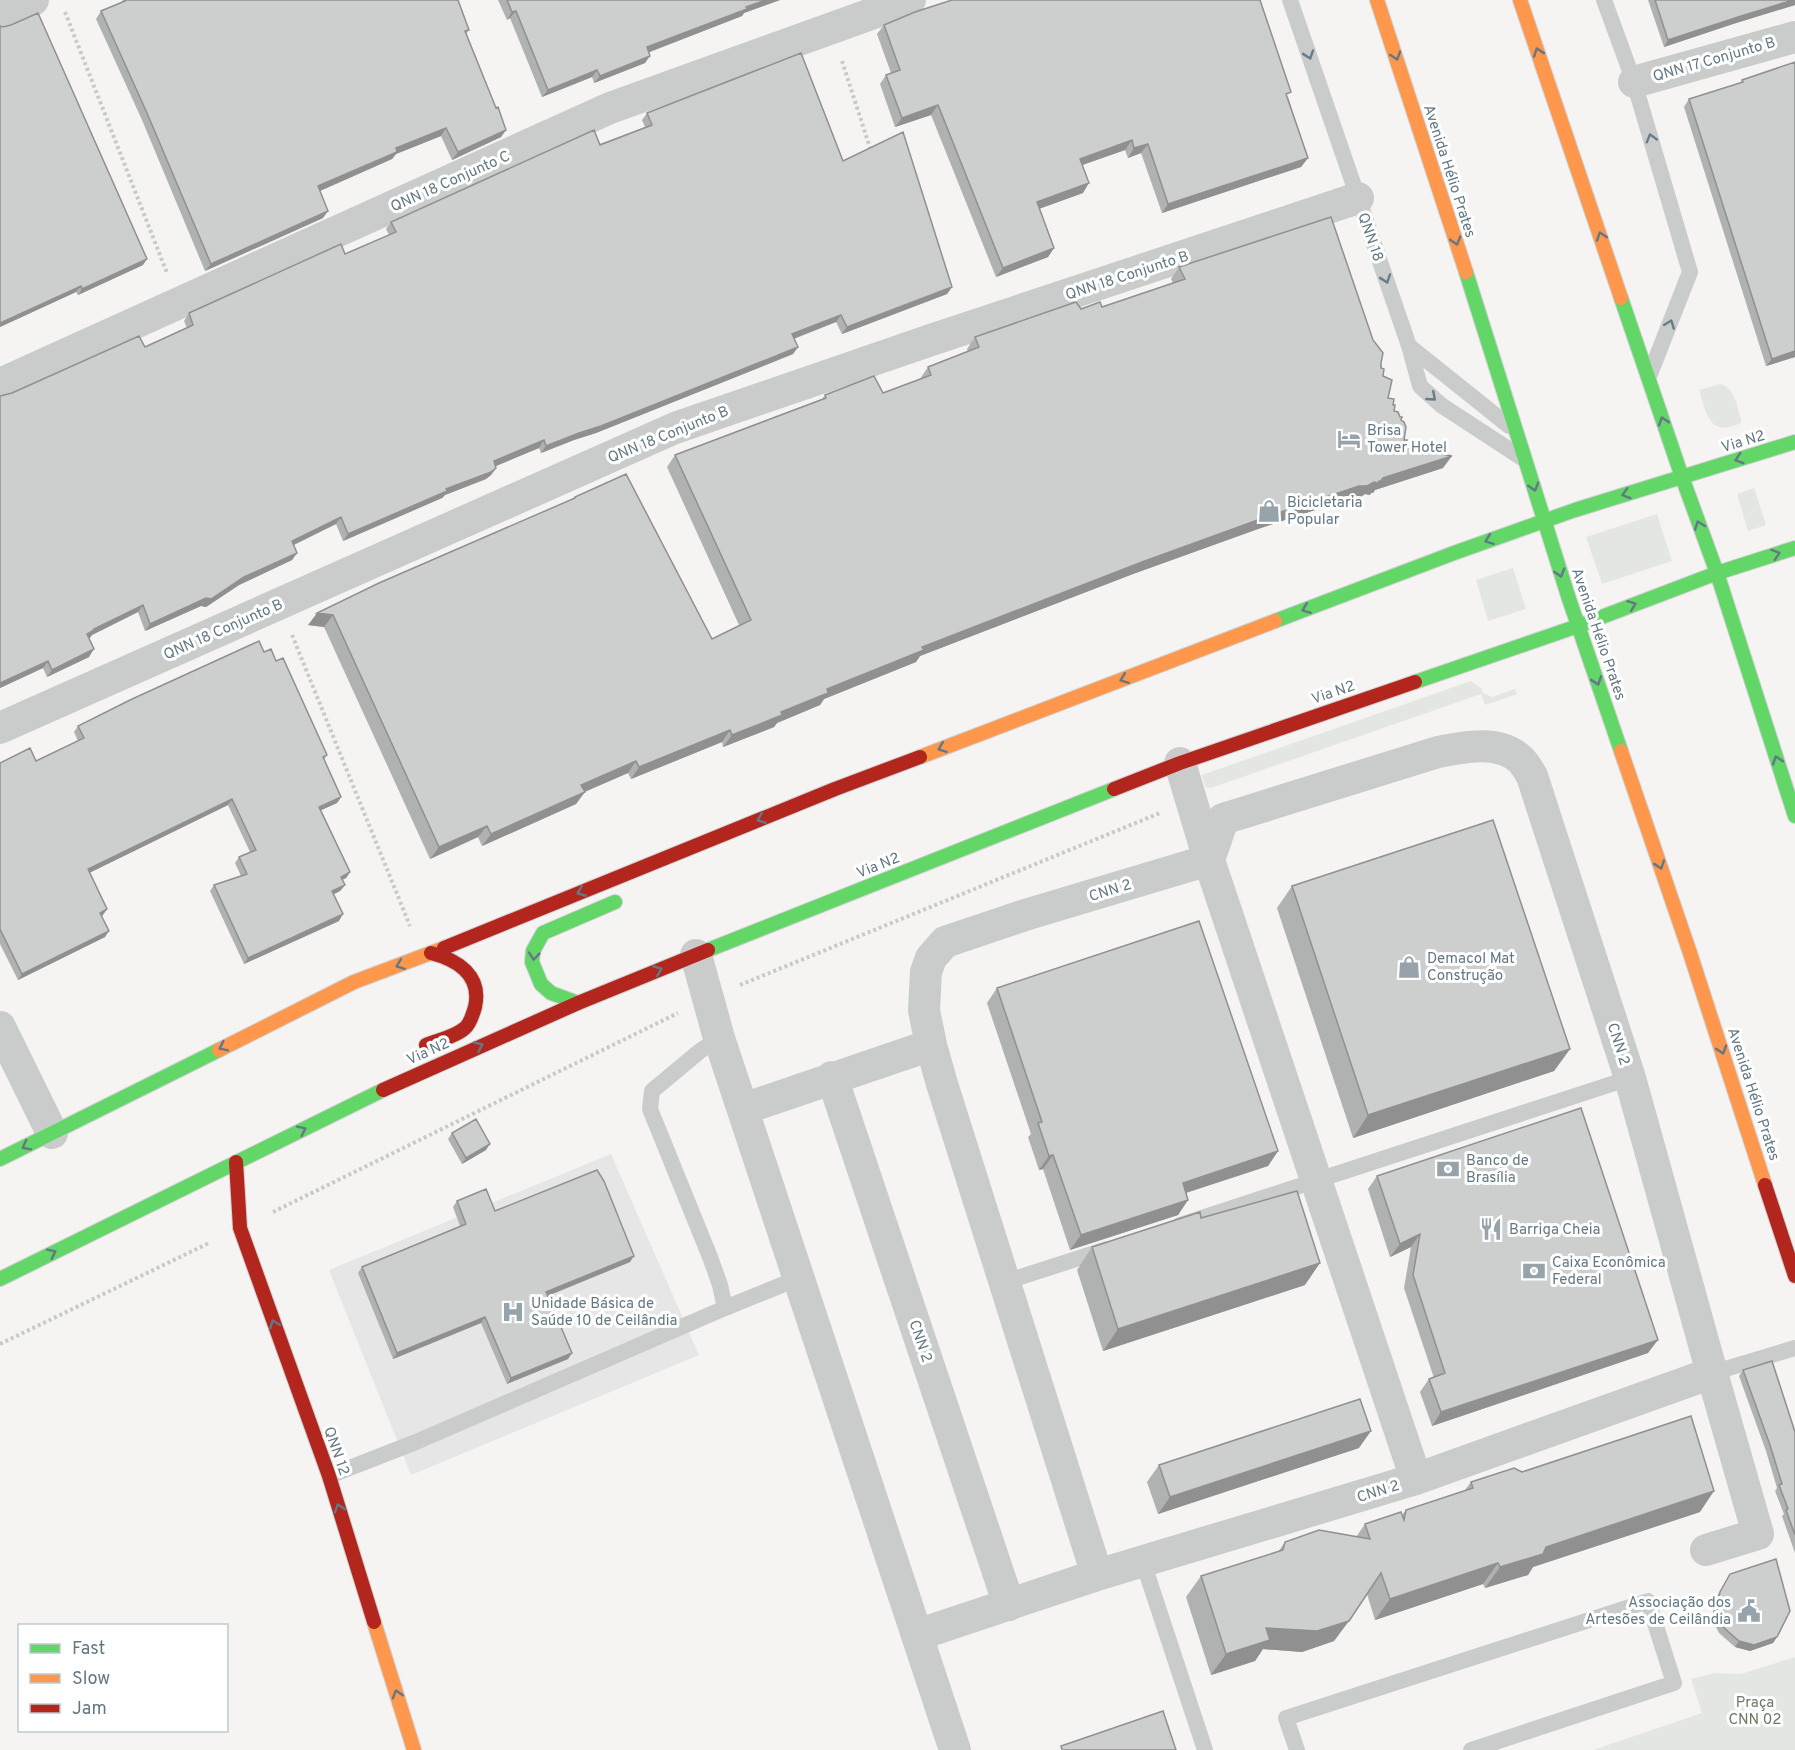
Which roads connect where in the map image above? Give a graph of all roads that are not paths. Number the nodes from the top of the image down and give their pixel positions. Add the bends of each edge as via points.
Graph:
1 (33, 0) edge
2 (910, 0) edge
3 (1290, 0) edge
4 (1377, 0) edge
5 (1520, 0) edge
6 (1604, 0) edge
7 (0, 15) edge
8 (1795, 37) edge
9 (1634, 82) junction
10 (1358, 198) junction
11 (1409, 346) junction
12 (1649, 378) junction
13 (0, 384) edge
14 (1515, 430) junction
15 (1795, 442) edge
16 (1525, 460) junction
17 (1682, 477) junction
18 (1544, 520) junction
19 (1795, 548) edge
20 (1717, 573) junction
21 (1578, 626) junction
22 (0, 728) edge
23 (1180, 763) junction
24 (835, 789) junction
25 (1795, 816) edge
26 (775, 827) dead end
27 (1209, 860) junction
28 (628, 897) dead end
29 (431, 953) junction
30 (696, 955) junction
31 (578, 1003) junction
32 (0, 1027) edge
33 (718, 1038) junction
34 (932, 1045) junction
35 (412, 1052) dead end
36 (832, 1077) junction
37 (1630, 1078) junction
38 (742, 1109) junction
39 (278, 1129) dead end
40 (52, 1133) junction
41 (255, 1154) junction
42 (0, 1159) edge
43 (236, 1162) junction
44 (1317, 1180) junction
45 (1161, 1231) edge
46 (1127, 1242) edge
47 (1795, 1276) edge
48 (799, 1278) junction
49 (0, 1279) edge
50 (1005, 1282) junction
51 (725, 1308) junction
52 (1795, 1348) edge
53 (1712, 1373) junction
54 (329, 1476) junction
55 (1416, 1479) junction
56 (1706, 1550) dead end
57 (1143, 1563) junction
58 (1097, 1575) junction
59 (1009, 1605) junction
60 (917, 1635) junction
61 (414, 1750) edge
62 (955, 1750) edge
63 (1205, 1750) edge
64 (1297, 1750) edge
65 (1471, 1750) edge

1 - 7 street
2 - 13 street, QNN 18 Conjunto C via 610,108
3 -> 10 lane, QNN 18
4 -> 14 main road, Avenida Hélio Prates
12 -> 5 main road
6 - 9 lane
8 - 9 street, QNN 17 Conjunto B
12 -> 9 lane via 1690,272
10 -> 11 lane, QNN 18
10 - 22 street, QNN 18 Conjunto B via 675,428
11 - 14 lane
11 -> 16 lane, QNN 18 via 1420,386 1441,405
17 -> 12 main road
14 - 16 main road, Avenida Hélio Prates
15 -> 17 main road, Via N2
16 -> 18 main road, Avenida Hélio Prates
17 -> 18 main road, Via N2
20 -> 17 main road
18 -> 21 main road, Avenida Hélio Prates
18 -> 24 main road, Via N2
20 -> 19 main road, Via N2
21 -> 20 main road, Via N2
25 -> 20 main road
21 - 23 main road, Via N2
21 -> 47 main road, Avenida Hélio Prates
23 - 27 street, CNN 2
23 - 30 main road, Via N2
24 - 26 main road
24 -> 29 main road, Via N2
27 - 34 street, CNN 2 via 945,942 931,958 926,972 924,1011
27 - 37 street, CNN 2 via 1223,819 1438,752 1488,746 1503,750 1521,760 1532,776
27 - 44 street, CNN 2
28 -> 31 main road via 543,933 537,942 532,962 541,984 551,993
29 - 35 main road via 459,963 469,974 476,1002 466,1028
29 -> 40 main road, Via N2 via 354,982
31 -> 30 main road, Via N2
30 - 33 street
41 -> 31 main road, Via N2 via 399,1082
32 - 40 street
33 - 38 street
33 - 51 lane via 652,1091 650,1108 710,1257
34 - 36 street
34 - 50 street, CNN 2
36 - 38 street
36 - 59 street, CNN 2
37 - 44 lane
37 - 53 street, CNN 2
38 - 48 street
39 - 41 main road
40 -> 42 main road, Via N2
41 - 43 main road, Via N2
49 -> 43 main road, Via N2
54 -> 43 main road, QNN 12 via 240,1228
44 - 45 lane
44 - 55 street, CNN 2
46 - 50 lane
48 - 51 lane
48 - 60 street
50 - 58 street, CNN 2
51 - 54 lane via 417,1442
52 - 53 lane
53 - 55 street, CNN 2
53 - 56 street via 1758,1534
61 -> 54 main road, QNN 12
55 - 57 street, CNN 2
57 - 58 street, CNN 2
57 - 63 lane
58 - 59 street, CNN 2
59 - 60 street, CNN 2
60 - 62 street
64 - 65 lane via 1286,1718 1648,1601 1674,1683

